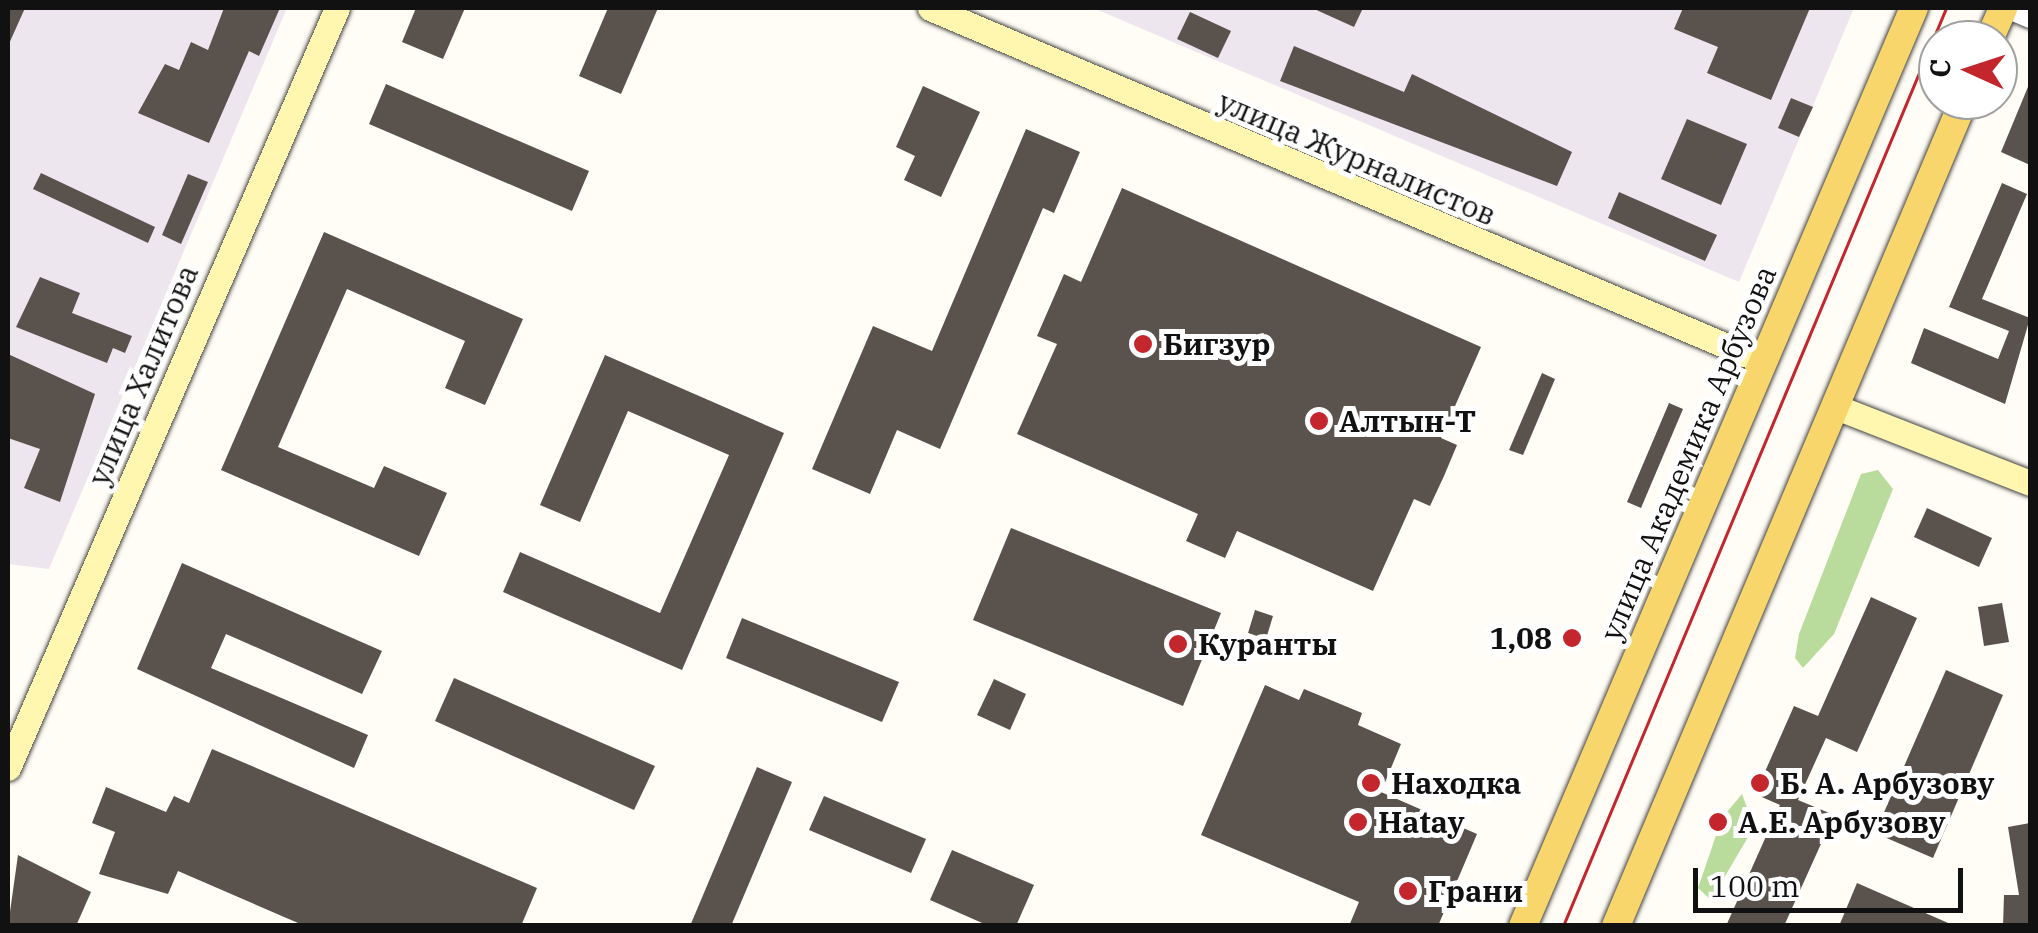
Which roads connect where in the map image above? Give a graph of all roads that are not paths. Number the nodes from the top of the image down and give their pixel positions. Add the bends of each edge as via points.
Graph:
1 (338, 8) edge
2 (930, 8) edge
3 (1914, 8) edge
4 (2004, 8) edge
5 (2030, 20) edge
6 (1956, 120) edge
7 (1762, 361) junction
8 (1836, 406) junction
9 (2030, 483) edge
10 (8, 768) edge
11 (1523, 926) edge
12 (1616, 926) edge

1 - 10 street, улица Халитова
2 - 7 street, улица Журналистов
3 - 7 main road, улица Академика Арбузова
4 - 5 street
6 - 8 main road
7 - 11 main road, улица Академика Арбузова
8 - 9 street
8 - 12 main road

